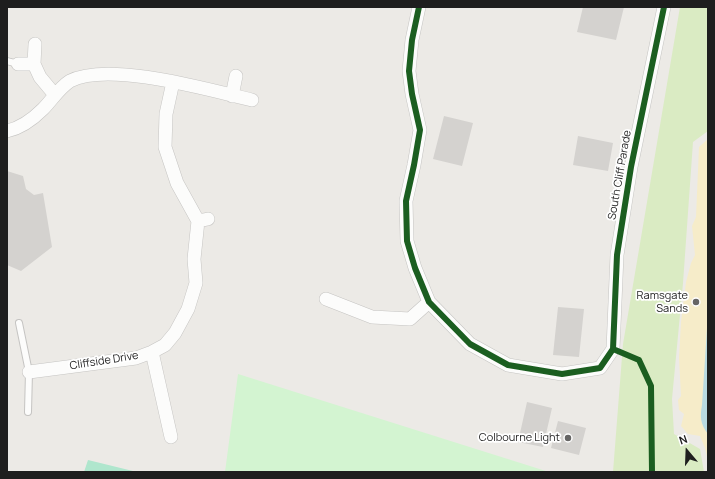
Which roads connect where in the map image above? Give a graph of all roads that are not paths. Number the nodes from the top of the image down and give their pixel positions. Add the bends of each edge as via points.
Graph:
1 (419, 7) edge
2 (664, 7) edge
3 (35, 44) dead end
4 (12, 62) edge
5 (34, 64) junction
6 (236, 76) dead end
7 (173, 82) junction
8 (55, 95) junction
9 (232, 96) junction
10 (252, 100) dead end
11 (7, 131) edge
12 (326, 299) dead end
13 (429, 302) junction
14 (18, 323) dead end
15 (152, 352) junction
16 (29, 372) junction
17 (28, 412) dead end
18 (171, 438) dead end

1 - 13 street via 409,71 420,130 406,201 407,241
2 - 13 street, South Cliff Parade via 631,167 617,255 613,349 600,368 562,374 508,365 470,344
3 - 5 street
4 - 5 street
5 - 8 street via 40,77
6 - 9 street
7 - 8 street via 107,74 82,76 69,82
7 - 9 street
7 - 15 street, Cliffside Drive via 166,114 164,147 177,183 203,220 194,259 196,283 188,309 165,345
8 - 11 street via 29,121
9 - 10 street
12 - 13 street via 372,317 410,319
14 - 16 lane
15 - 16 street, Cliffside Drive via 136,358
15 - 18 street
16 - 17 lane

